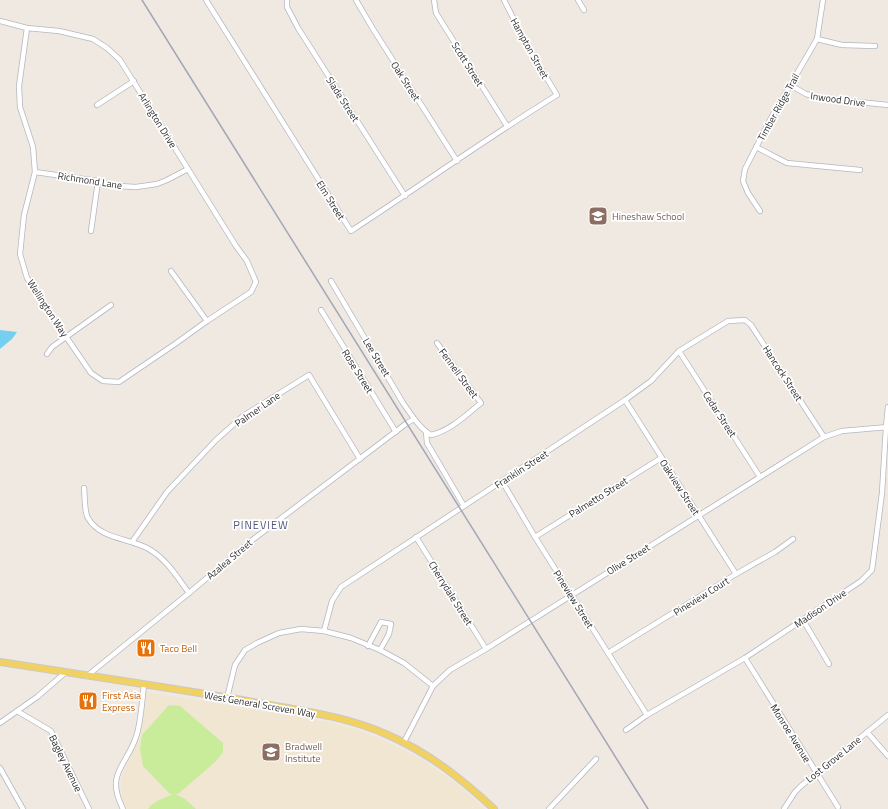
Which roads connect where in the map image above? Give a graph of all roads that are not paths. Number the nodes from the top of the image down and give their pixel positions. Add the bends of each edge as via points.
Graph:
1 (206, 0) edge
2 (287, 0) edge
3 (356, 0) edge
4 (434, 0) edge
5 (504, 0) edge
6 (578, 0) edge
7 (823, 0) edge
8 (584, 10) dead end
9 (0, 21) edge
10 (28, 28) junction
11 (817, 39) junction
12 (875, 46) dead end
13 (134, 81) junction
14 (790, 85) junction
15 (557, 95) joint
16 (97, 105) dead end
17 (888, 105) edge
18 (507, 126) junction
19 (756, 147) junction
20 (457, 161) junction
21 (188, 169) junction
22 (860, 170) dead end
23 (35, 172) junction
24 (98, 181) junction
25 (405, 196) junction
26 (760, 211) dead end
27 (91, 231) dead end
28 (171, 271) dead end
29 (332, 281) dead end
30 (251, 292) joint
31 (111, 305) dead end
32 (320, 310) dead end
33 (206, 321) junction
34 (735, 321) joint
35 (66, 336) junction
36 (437, 343) dead end
37 (679, 352) junction
38 (47, 354) dead end
39 (625, 400) junction
40 (888, 407) edge
41 (414, 419) junction
42 (887, 427) edge
43 (396, 432) junction
44 (426, 432) junction
45 (824, 437) junction
46 (660, 458) junction
47 (360, 460) junction
48 (760, 477) junction
49 (502, 481) junction
50 (84, 488) dead end
51 (464, 506) junction
52 (698, 515) junction
53 (416, 537) junction
54 (535, 537) junction
55 (793, 539) dead end
56 (132, 542) junction
57 (736, 574) junction
58 (189, 593) junction
59 (572, 594) junction
60 (803, 620) junction
61 (324, 630) junction
62 (368, 646) junction
63 (486, 649) junction
64 (380, 650) junction
65 (608, 653) junction
66 (745, 658) junction
67 (0, 662) edge
68 (829, 664) dead end
69 (66, 672) junction
70 (87, 676) junction
71 (144, 685) junction
72 (433, 686) junction
73 (226, 698) junction
74 (17, 711) junction
75 (648, 715) junction
76 (888, 715) edge
77 (0, 723) edge
78 (626, 730) dead end
79 (867, 732) junction
80 (404, 742) junction
81 (888, 756) edge
82 (596, 759) dead end
83 (0, 768) edge
84 (816, 773) junction
85 (838, 807) dead end
86 (23, 809) edge
87 (89, 809) edge
88 (123, 809) edge
89 (494, 809) edge
90 (549, 809) edge
91 (784, 809) edge

1 - 25 street, Elm Street via 351,231
2 - 25 street, Slade Street via 286,7 298,28
3 - 20 street, Oak Street
4 - 18 street, Scott Street via 436,13
5 - 15 street, Hampton Street via 529,49
6 - 8 street
7 - 11 street, Timber Ridge Trail
9 - 10 street, Arlington Drive
10 - 13 street, Arlington Drive via 58,31 93,39 108,48 120,60
10 - 23 street, Wellington Way via 19,86 20,107 34,146
11 - 12 street via 842,45
11 - 14 street, Timber Ridge Trail
13 - 16 street
13 - 21 street, Arlington Drive
14 - 17 street, Inwood Drive via 820,98
14 - 19 street, Timber Ridge Trail
15 - 18 street, Elm Street
18 - 20 street, Elm Street
19 - 22 street via 787,163
19 - 26 street, Timber Ridge Trail via 746,164 743,181
20 - 25 street, Elm Street
21 - 24 street, Richmond Lane via 167,180 147,186 118,186
21 - 30 street, Arlington Drive via 247,261 256,282
23 - 24 street, Richmond Lane
23 - 35 street, Wellington Way via 24,215 20,254 27,278
24 - 27 street
28 - 33 street
29 - 41 street, Lee Street
30 - 33 street, Wellington Way
31 - 35 street
32 - 43 street, Rose Street
33 - 35 street, Wellington Way via 119,382 103,381 91,373
34 - 37 street, Franklin Street via 728,321
34 - 45 street, Hancock Street via 745,320 752,325
35 - 38 street via 52,346
36 - 44 street, Fennell Street via 481,403 439,433 431,435
37 - 39 street, Franklin Street via 651,381
37 - 48 street, Cedar Street
39 - 46 street, Oakview Street
39 - 49 street, Franklin Street
40 - 42 street, Madison Drive
41 - 43 street, Azalea Street
41 - 44 street, Lee Street
42 - 45 street, Olive Street via 842,431
42 - 60 street, Madison Drive via 872,570 861,581
43 - 47 street, Azalea Street
44 - 51 street, Lee Street via 427,443
45 - 48 street, Olive Street
46 - 52 street, Oakview Street
46 - 54 street, Palmetto Street
47 - 56 street, Palmer Lane via 309,375 243,416 216,440 167,492
47 - 58 street, Azalea Street via 250,541
48 - 52 street, Olive Street
49 - 51 street, Franklin Street
49 - 54 street, Pineview Street
50 - 56 street via 87,518 105,534
51 - 53 street, Franklin Street
52 - 57 street, Oakview Street
52 - 59 street, Olive Street
53 - 61 street, Franklin Street via 341,587 332,601
53 - 63 street, Cherrydale Street
54 - 59 street, Pineview Street
55 - 57 street, Pineview Court
56 - 58 street via 158,555
57 - 65 street, Pineview Court
58 - 70 street, Azalea Street
59 - 63 street, Olive Street
59 - 65 street, Pineview Street
60 - 66 street, Madison Drive
60 - 68 street
61 - 62 street
61 - 73 street via 286,631 250,647 235,664
62 - 64 street
62 - 64 street via 381,622 391,624 389,634
63 - 72 street, Olive Street via 450,670
64 - 72 street via 404,663
65 - 75 street, Pineview Street
66 - 75 street, Madison Drive
66 - 84 street, Monroe Avenue
67 - 69 main road, West General Screven Way
69 - 70 main road, West General Screven Way
69 - 74 street
70 - 71 main road, West General Screven Way
71 - 73 main road, West General Screven Way
71 - 88 street via 138,734 116,778 117,795
72 - 80 street, Olive Street
73 - 80 main road, West General Screven Way via 339,718
74 - 77 street
74 - 87 street, Bagley Avenue via 50,731
75 - 78 street, Madison Drive
76 - 79 street, Lost Grove Lane
79 - 81 street
79 - 84 street, Lost Grove Lane
80 - 89 main road, West General Screven Way via 441,764
82 - 90 street
83 - 86 street
84 - 85 street, Monroe Avenue
84 - 91 street, Lost Grove Lane via 795,792

